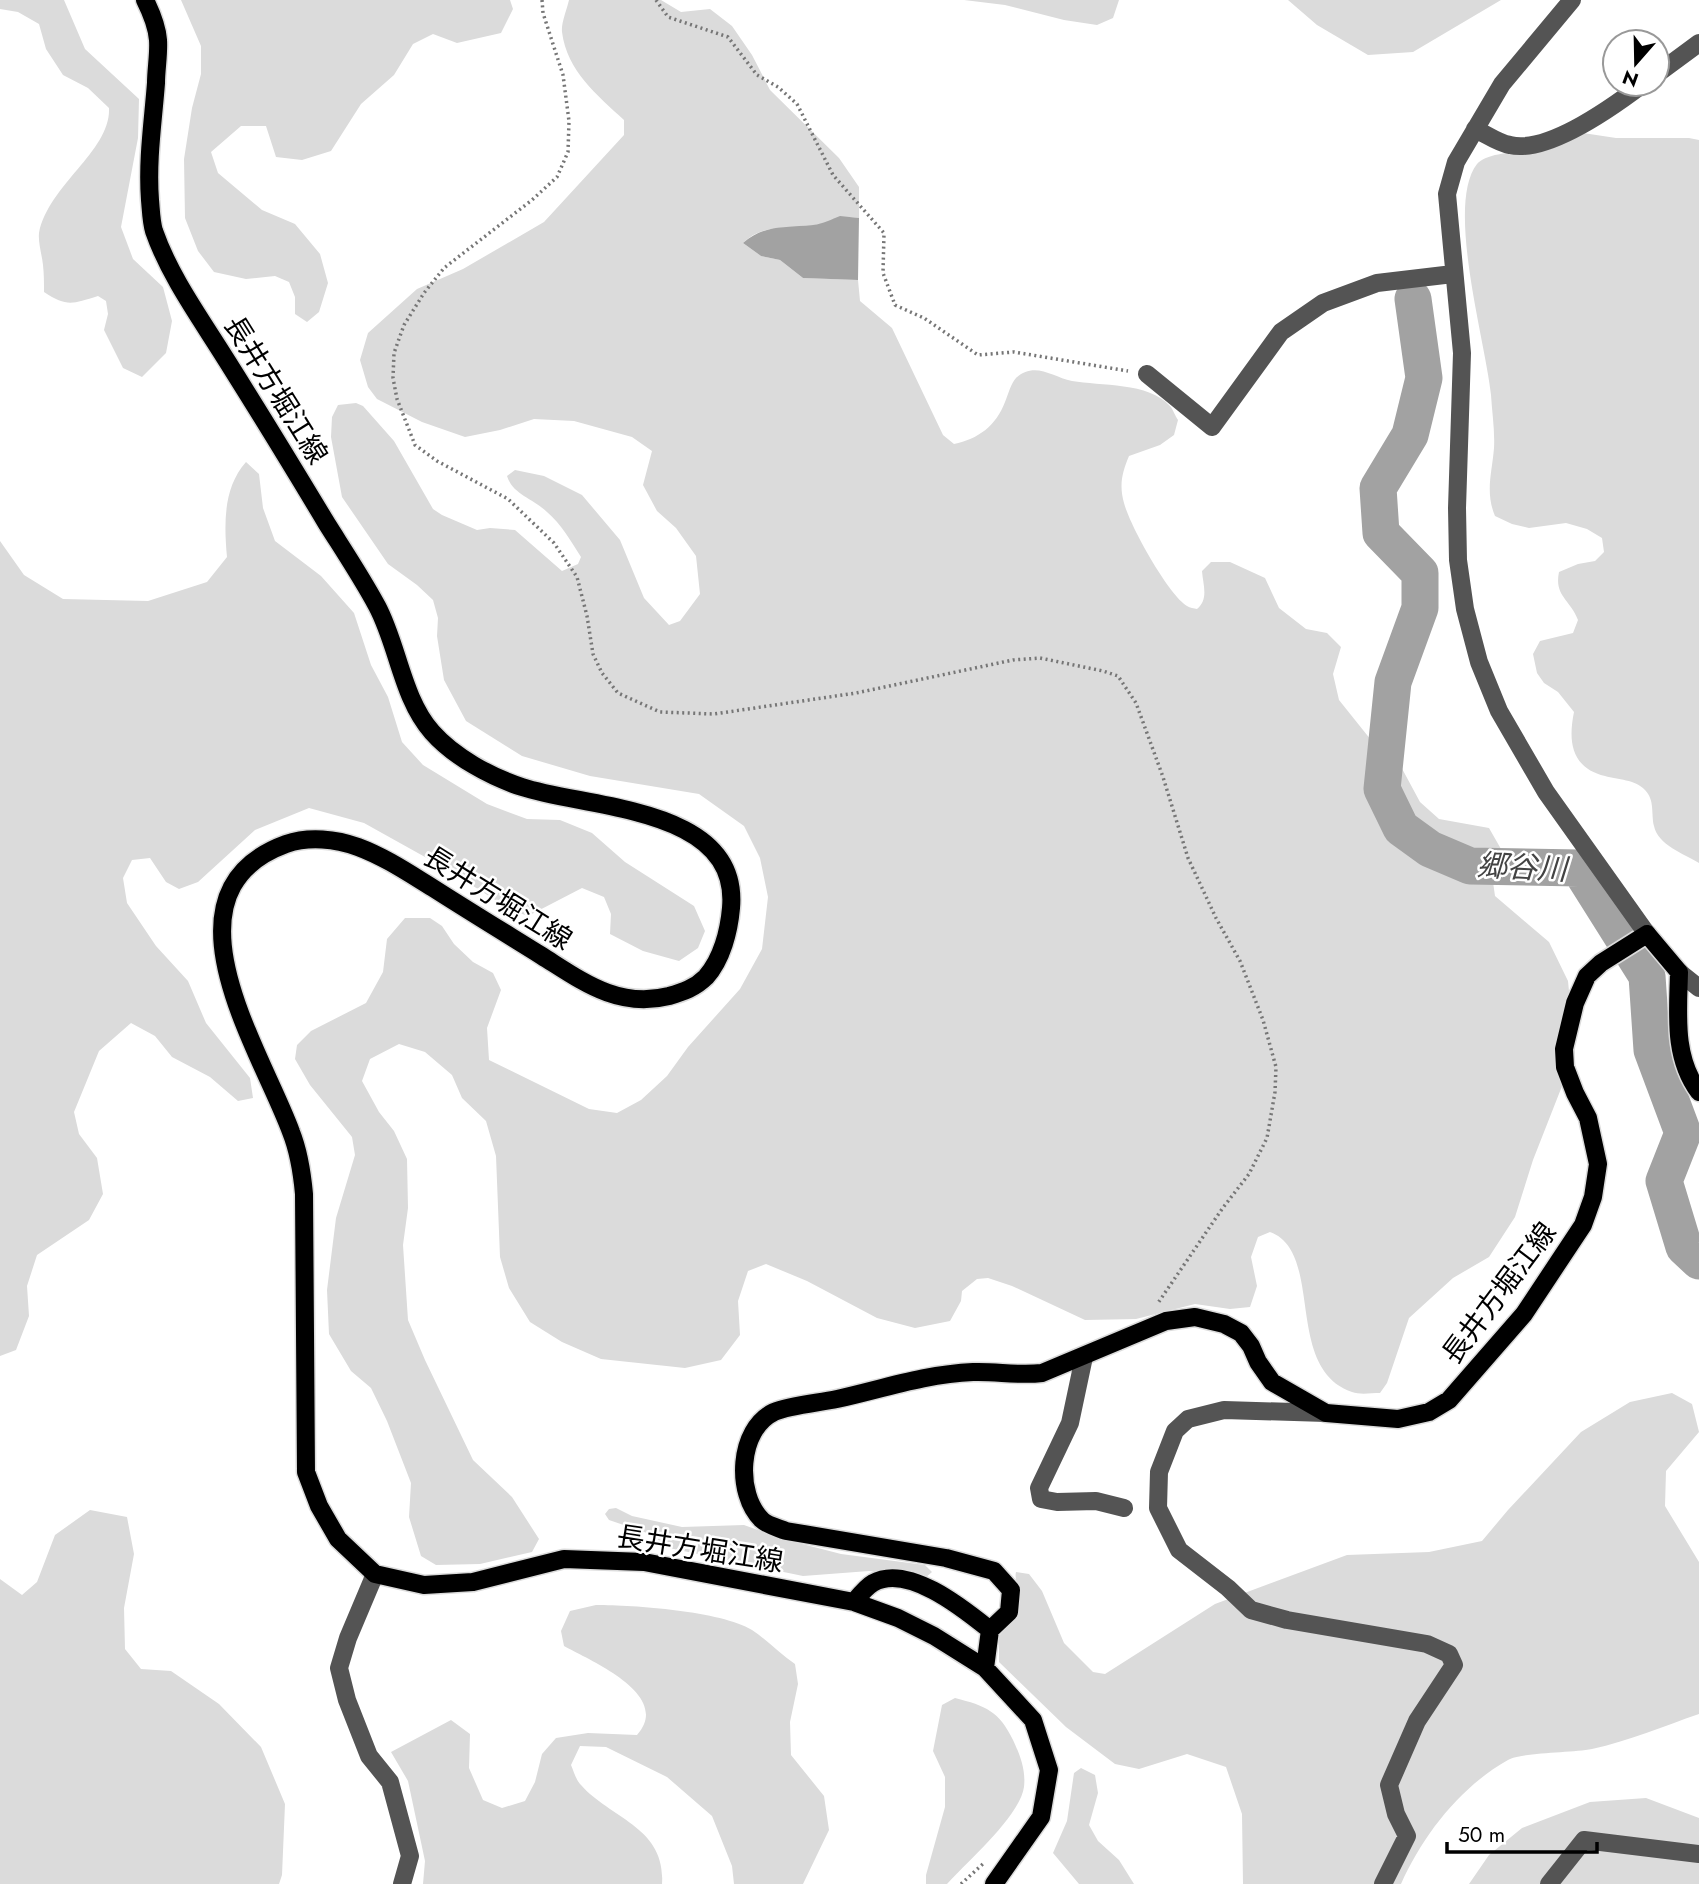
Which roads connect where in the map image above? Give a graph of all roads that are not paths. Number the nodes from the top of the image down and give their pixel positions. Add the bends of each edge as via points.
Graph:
1 (145, 0) edge
2 (1572, 0) edge
3 (1699, 43) edge
4 (1671, 64) edge
5 (1623, 98) edge
6 (1475, 129) junction
7 (1454, 274) junction
8 (1147, 374) road end
9 (1643, 938) junction
10 (1679, 972) junction
11 (1699, 988) edge
12 (1699, 1092) edge
13 (1084, 1357) junction
14 (1326, 1413) junction
15 (1124, 1508) dead end
16 (375, 1574) junction
17 (853, 1602) junction
18 (990, 1630) junction
19 (985, 1668) junction
20 (1699, 1854) edge
21 (402, 1884) edge
22 (994, 1884) edge
23 (1383, 1884) edge
24 (1549, 1884) edge

1 - 16 main road, 長井方堀江線 via 158,40 148,169 152,227 180,285 380,610 429,729 452,751 520,787 670,822 703,839 723,864 732,899 720,954 706,976 689,990 638,1000 609,995 404,870 358,847 322,839 295,841 246,866 232,886 221,923 223,957 238,1013 300,1159 306,1472 338,1539
2 - 6 street via 1503,85
3 - 4 street
5 - 6 street via 1581,127 1538,144 1511,146
6 - 7 street via 1456,162 1447,194
7 - 8 street via 1377,283 1323,303 1281,332 1212,427
7 - 9 street via 1462,353 1458,560 1479,662 1499,711 1546,792
9 - 10 main road
9 - 14 main road, 長井方堀江線 via 1587,976 1574,1003 1564,1049 1565,1068 1588,1118 1598,1164 1593,1198 1583,1224 1524,1314 1450,1400 1429,1412 1398,1419
10 - 11 street
10 - 12 main road via 1677,1037 1688,1078
13 - 14 main road, 長井方堀江線 via 1166,1321 1195,1317 1241,1333 1272,1382
13 - 15 street via 1070,1423 1039,1488 1041,1499 1096,1501
13 - 18 main road, 長井方堀江線 via 1042,1373 924,1376 774,1412 757,1424 747,1443 744,1481 762,1521 786,1531 946,1558 994,1571 1011,1590 1009,1612
14 - 23 street via 1224,1410 1188,1419 1175,1431 1159,1472 1158,1508 1179,1550 1251,1610 1427,1644 1450,1654 1454,1665 1417,1721 1389,1785 1395,1814 1407,1836
16 - 17 main road, 長井方堀江線 via 424,1585 473,1581 564,1559 645,1562
16 - 21 street via 339,1668 369,1756 390,1782 410,1856
17 - 18 main road via 874,1582 893,1579 924,1585
17 - 19 main road, 長井方堀江線 via 934,1636
18 - 19 main road, 長井方堀江線
19 - 22 main road, 長井方堀江線 via 1033,1720 1049,1770 1041,1817
20 - 24 street via 1584,1840

